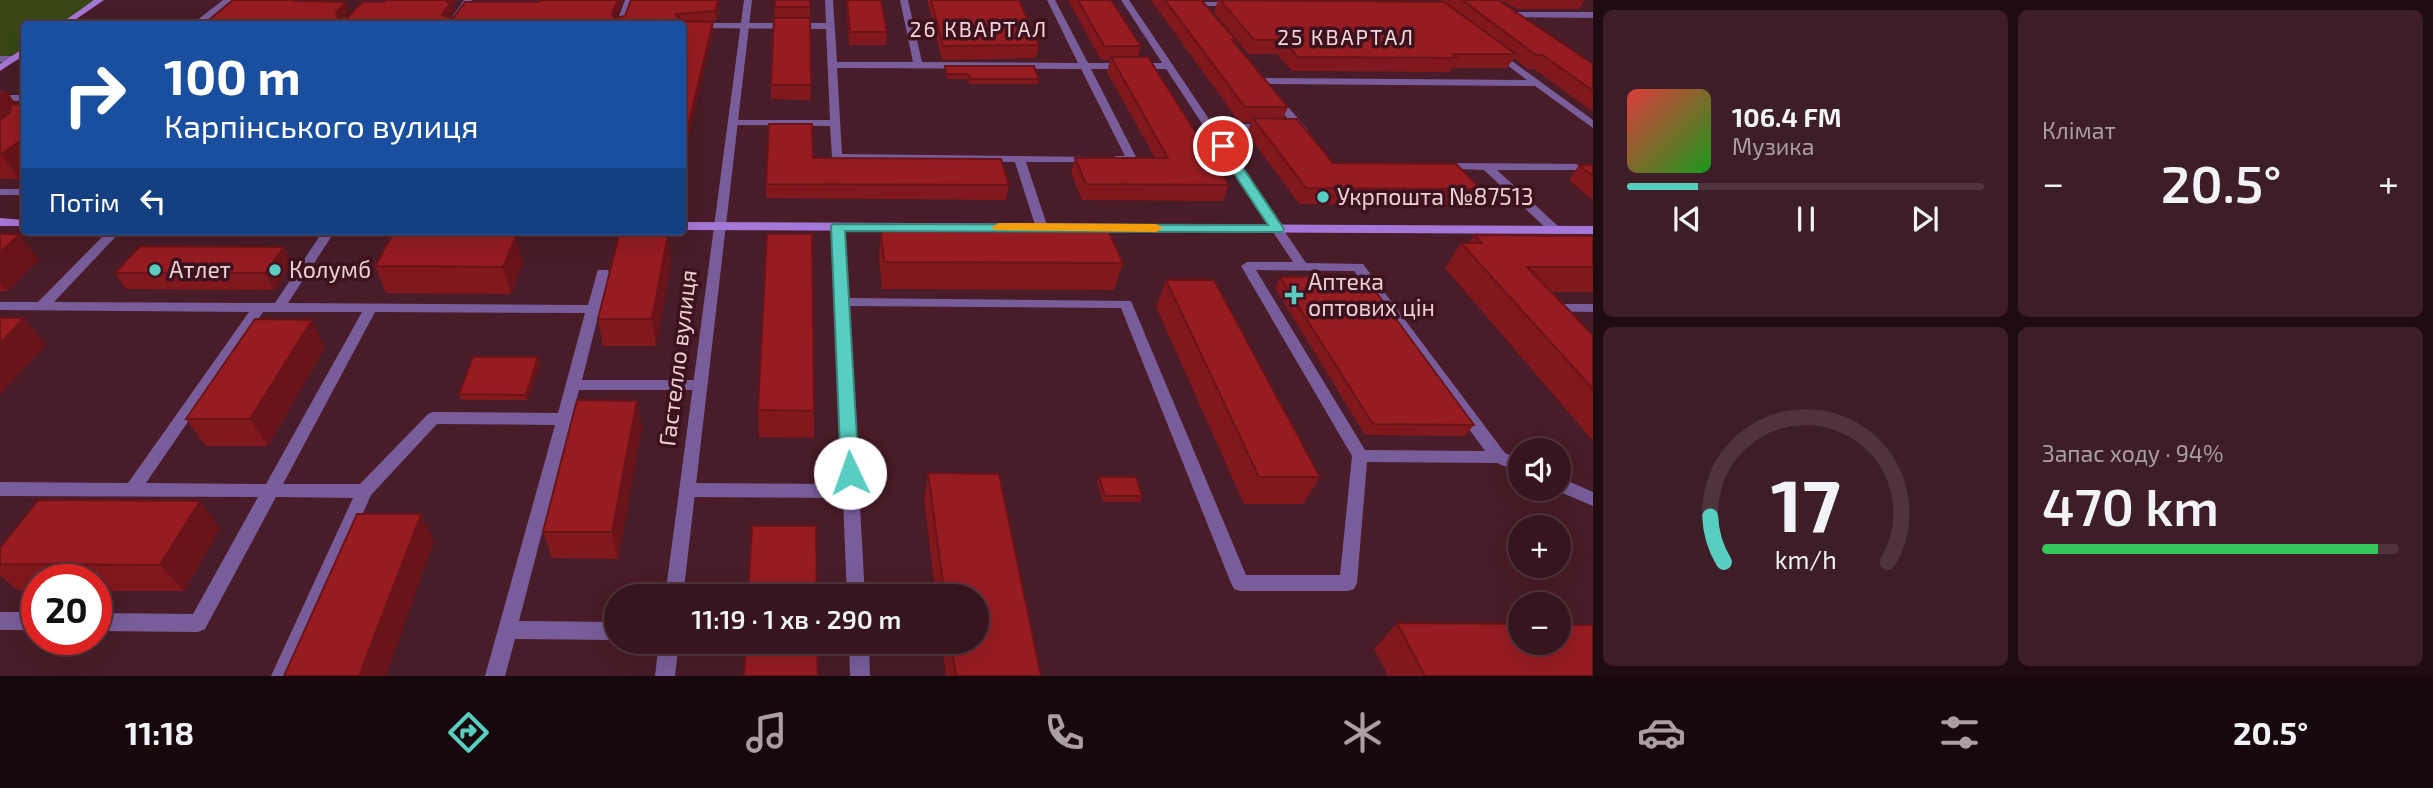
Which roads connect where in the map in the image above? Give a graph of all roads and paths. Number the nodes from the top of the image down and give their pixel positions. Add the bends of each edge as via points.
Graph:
1 (100, 0) edge
2 (228, 0) edge
3 (468, 0) edge
4 (629, 0) edge
5 (748, 0) edge
6 (829, 0) edge
7 (904, 0) edge
8 (1051, 0) edge
9 (1125, 0) edge
10 (1198, 2) edge
11 (1241, 4) edge
12 (1505, 8) edge
13 (1207, 13) edge
14 (1516, 15) junction
15 (1593, 15) edge
16 (69, 21) edge
17 (203, 21) edge
18 (453, 21) edge
19 (621, 21) edge
20 (1527, 23) edge
21 (686, 25) edge
22 (745, 25) junction
23 (830, 26) junction
24 (1484, 44) edge
25 (21, 53) edge
26 (0, 59) edge
27 (14, 59) junction
28 (832, 65) junction
29 (918, 65) junction
30 (1084, 66) junction
31 (1169, 66) junction
32 (0, 68) edge
33 (1254, 71) edge
34 (1263, 81) junction
35 (1536, 83) junction
36 (0, 98) edge
37 (21, 98) edge
38 (732, 123) junction
39 (835, 123) junction
40 (1593, 125) edge
41 (1209, 127) junction
42 (1275, 128) edge
43 (1288, 128) edge
44 (1300, 128) junction
45 (1308, 137) edge
46 (1019, 158) junction
47 (1423, 166) edge
48 (1488, 167) junction
49 (1593, 167) edge
50 (0, 192) edge
51 (21, 192) edge
52 (0, 222) edge
53 (21, 223) edge
54 (686, 226) edge
55 (719, 226) junction
56 (838, 226) junction
57 (1042, 228) junction
58 (1278, 229) junction
59 (1555, 230) junction
60 (1593, 230) edge
61 (110, 235) edge
62 (327, 235) edge
63 (1302, 266) junction
64 (603, 273) dead end
65 (842, 302) junction
66 (0, 306) edge
67 (41, 306) junction
68 (259, 307) junction
69 (279, 307) junction
70 (371, 308) junction
71 (1593, 308) edge
72 (593, 309) junction
73 (1566, 327) edge
74 (573, 385) junction
75 (700, 385) junction
76 (564, 419) junction
77 (1360, 456) junction
78 (1499, 457) junction
79 (1508, 461) edge
80 (0, 489) edge
81 (48, 489) junction
82 (133, 489) junction
83 (1571, 489) edge
84 (687, 490) junction
85 (271, 491) junction
86 (364, 491) junction
87 (851, 491) junction
88 (1593, 499) edge
89 (32, 510) edge
90 (676, 584) edge
91 (855, 584) edge
92 (0, 621) edge
93 (21, 621) edge
94 (112, 622) edge
95 (508, 630) junction
96 (604, 631) edge
97 (668, 654) edge
98 (859, 654) edge
99 (281, 676) edge
100 (495, 676) edge
101 (665, 676) edge
102 (860, 676) edge

1 - 16 street
2 - 17 street
3 - 18 street
4 - 19 street
5 - 22 street, Гастелло вулиця
6 - 23 street
7 - 29 street
8 - 30 street
9 - 31 street
10 - 11 street
10 - 13 street
12 - 14 street
14 - 15 street
14 - 20 street
21 - 22 street
22 - 23 street
22 - 38 street, Гастелло вулиця
23 - 28 street
24 - 35 street
25 - 27 street
26 - 27 street
27 - 32 street
28 - 29 street
28 - 39 street
29 - 30 street
30 - 31 street
30 - 46 street via 1132,159
31 - 41 street
33 - 34 street
34 - 35 street
34 - 44 street
35 - 40 street
36 - 37 street
38 - 39 street
38 - 55 street, Гастелло вулиця
39 - 46 street via 836,157
41 - 42 street
41 - 58 street
43 - 44 street
44 - 45 street
46 - 57 street
47 - 48 street
48 - 49 street
48 - 59 street
50 - 51 street
52 - 53 street
54 - 55 street
55 - 56 street
55 - 75 street, Гастелло вулиця
56 - 57 street
56 - 65 street
57 - 58 street
58 - 59 street
58 - 63 street
59 - 60 street
61 - 67 street
62 - 69 street
63 - 77 street via 1247,266
63 - 78 street via 1358,267
64 - 72 street
65 - 77 street via 1126,304 1240,583 1349,583
65 - 87 street
66 - 67 street
67 - 68 street
68 - 69 street
68 - 82 street
69 - 70 street
70 - 72 street
70 - 85 street
71 - 73 street via 1548,308
72 - 74 street
74 - 75 street
74 - 76 street
75 - 84 street, Гастелло вулиця
76 - 86 street via 433,418
76 - 95 street
77 - 78 street
78 - 79 street
80 - 81 street
81 - 82 street
81 - 89 street
82 - 85 street
83 - 88 street
84 - 87 street
84 - 90 street, Гастелло вулиця
85 - 86 street
85 - 94 street via 198,623
86 - 99 street
87 - 91 street
92 - 93 street
95 - 96 street
95 - 100 street
97 - 101 street
98 - 102 street

